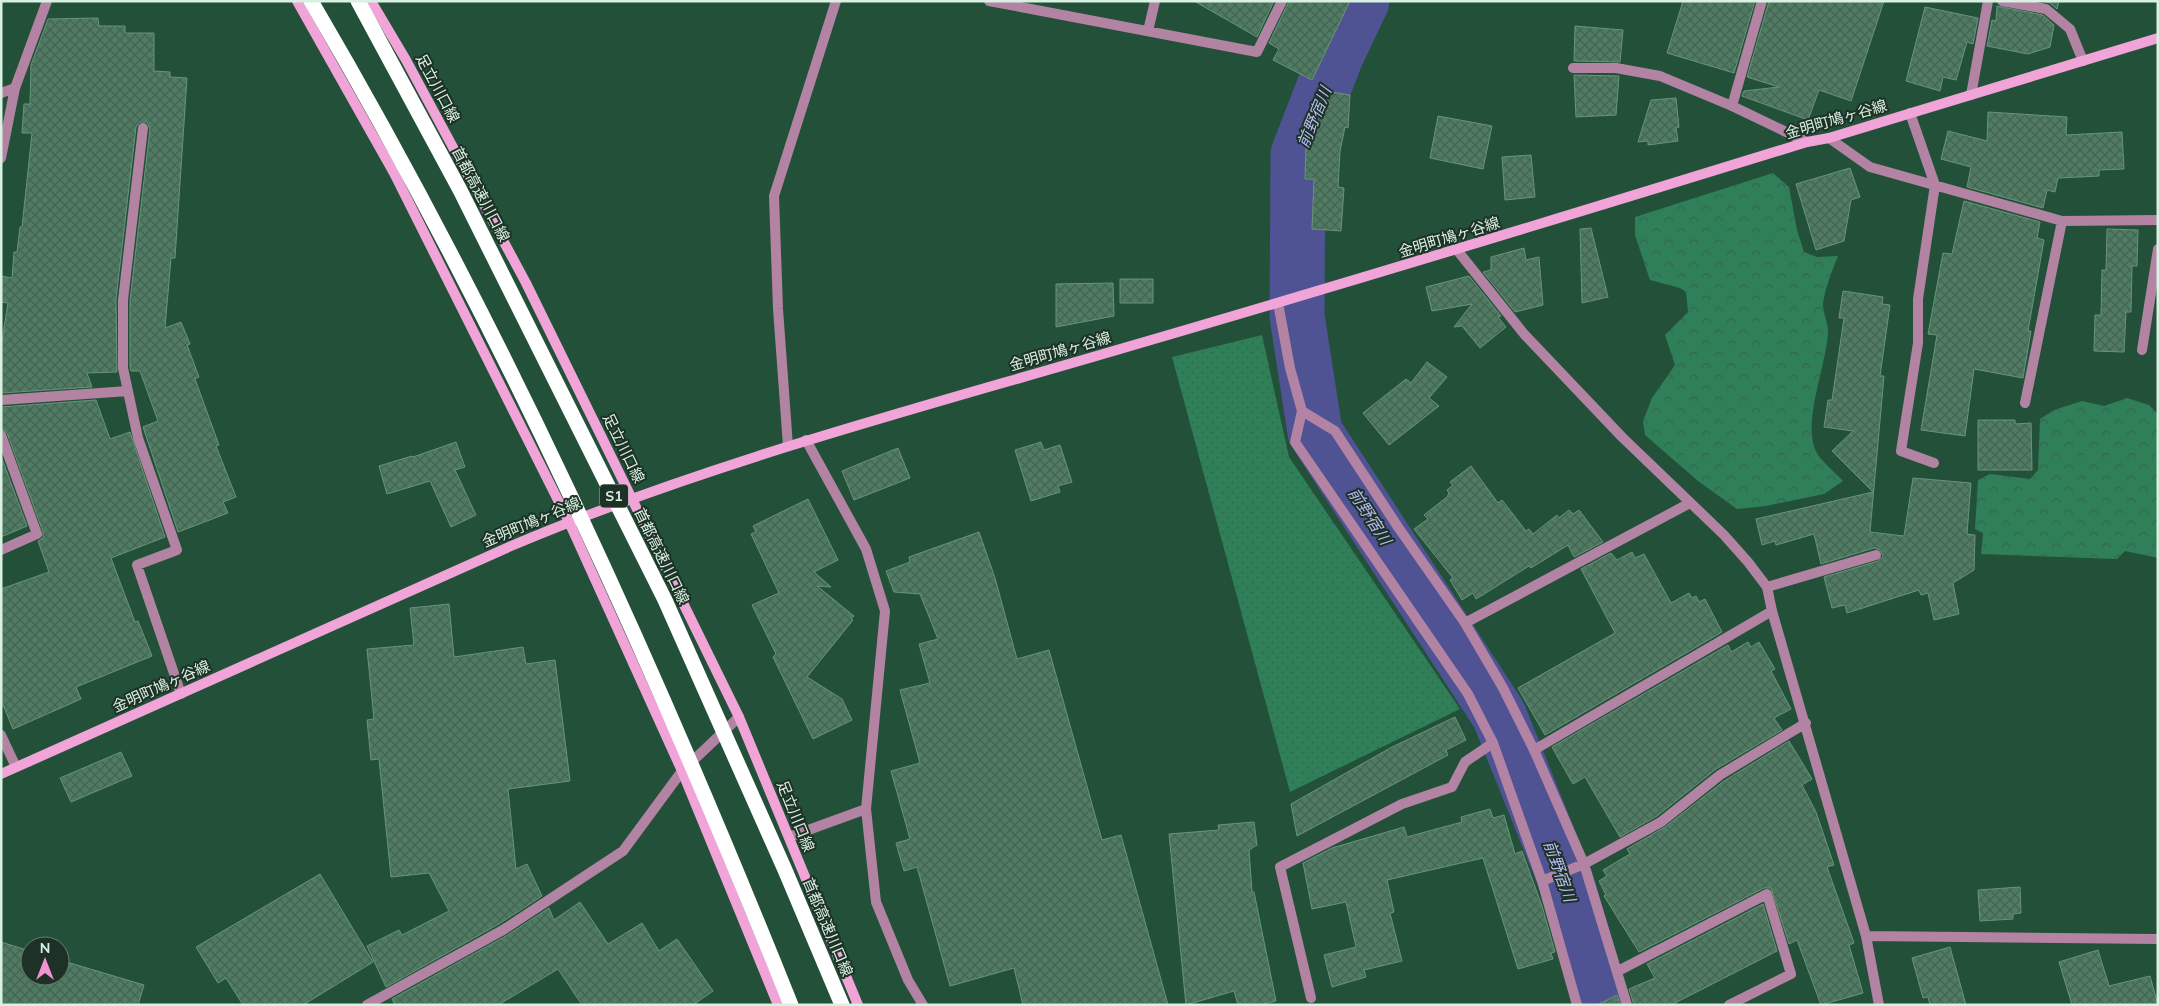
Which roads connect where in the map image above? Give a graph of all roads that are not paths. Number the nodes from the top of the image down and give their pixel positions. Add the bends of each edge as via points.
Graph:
1 (46, 1) edge
2 (297, 1) edge
3 (311, 1) edge
4 (358, 1) edge
5 (371, 1) edge
6 (836, 1) edge
7 (989, 1) edge
8 (1155, 1) edge
9 (1282, 1) edge
10 (1762, 1) edge
11 (1988, 1) edge
12 (2002, 1) edge
13 (1148, 31) junction
14 (2158, 38) edge
15 (2083, 61) junction
16 (1573, 68) dead end
17 (15, 88) junction
18 (1, 93) edge
19 (1971, 95) junction
20 (1732, 106) junction
21 (1910, 113) junction
22 (143, 128) dead end
23 (1829, 138) junction
24 (1806, 142) junction
25 (1, 158) edge
26 (1935, 185) junction
27 (2158, 220) edge
28 (2062, 221) junction
29 (2158, 249) edge
30 (1456, 250) junction
31 (1279, 303) junction
32 (2142, 350) dead end
33 (128, 391) junction
34 (1, 400) edge
35 (2025, 403) dead end
36 (1302, 411) junction
37 (1, 435) edge
38 (806, 440) junction
39 (788, 446) junction
40 (1934, 463) dead end
41 (632, 498) junction
42 (1690, 503) junction
43 (569, 522) junction
44 (1, 550) edge
45 (1876, 555) dead end
46 (1766, 587) junction
47 (1772, 612) junction
48 (1465, 623) junction
49 (181, 694) junction
50 (739, 717) junction
51 (1806, 723) junction
52 (1, 735) edge
53 (1493, 743) junction
54 (1534, 750) junction
55 (16, 767) junction
56 (682, 772) junction
57 (1, 774) edge
58 (866, 809) junction
59 (788, 837) junction
60 (1584, 864) junction
61 (1542, 881) junction
62 (1866, 936) junction
63 (2158, 939) edge
64 (1618, 971) junction
65 (1311, 998) dead end
66 (367, 1005) edge
67 (778, 1005) edge
68 (791, 1005) edge
69 (842, 1005) edge
70 (858, 1005) edge
71 (922, 1005) edge
72 (1577, 1005) edge
73 (1627, 1005) edge
74 (1730, 1005) edge
75 (1879, 1005) edge

1 - 17 street
2 - 43 main road via 394,174
3 - 68 highway, bridge via 356,78 504,358 630,625
4 - 69 highway, 首都高速川口線 / S1, bridge via 464,199 665,600
5 - 41 main road, 足立川口線 via 521,275
6 - 39 street via 774,196
7 - 13 street
8 - 13 street
9 - 13 street via 1257,52
10 - 20 street
11 - 19 street
12 - 15 street via 2046,9 2070,29
14 - 15 main road, 金明町鳩ヶ谷線
15 - 19 main road, 金明町鳩ヶ谷線
16 - 20 street via 1616,68 1660,76
17 - 18 street
17 - 25 street
19 - 21 main road, 金明町鳩ヶ谷線
20 - 24 street
21 - 23 main road, 金明町鳩ヶ谷線
21 - 26 street
22 - 33 street via 123,300 123,368
23 - 24 main road, 金明町鳩ヶ谷線
23 - 26 street via 1870,167
24 - 30 main road, 金明町鳩ヶ谷線
26 - 28 street
26 - 40 street via 1918,299 1918,343 1901,451
27 - 28 street
28 - 35 street
29 - 32 street
30 - 31 main road, 金明町鳩ヶ谷線
30 - 42 street via 1524,334
31 - 36 street via 1290,368
31 - 38 main road, 金明町鳩ヶ谷線
33 - 34 street
33 - 49 street via 138,438 177,550 137,565
36 - 48 street via 1335,431
36 - 53 street via 1296,442 1468,694
37 - 44 street via 37,534
38 - 39 main road, 金明町鳩ヶ谷線
38 - 58 street via 866,549 885,611
39 - 41 main road, 金明町鳩ヶ谷線
41 - 43 main road, 金明町鳩ヶ谷線
41 - 50 main road, 足立川口線
42 - 46 street via 1724,535
42 - 48 street
43 - 49 main road, 金明町鳩ヶ谷線
43 - 56 main road
45 - 46 street
46 - 47 street
47 - 51 street
47 - 54 street
48 - 54 street
49 - 55 main road, 金明町鳩ヶ谷線
50 - 56 street
50 - 59 main road, 足立川口線
51 - 60 street via 1720,775 1661,822
51 - 62 street
52 - 55 street
53 - 61 street
53 - 65 street via 1465,762 1452,787 1402,804 1280,867
54 - 60 street
55 - 57 main road, 金明町鳩ヶ谷線
56 - 66 street via 623,851 503,930
56 - 67 main road
58 - 59 street
58 - 71 street via 876,902 908,980
59 - 70 main road, 足立川口線
60 - 61 street
60 - 64 street
61 - 72 street
62 - 63 street
62 - 75 street
64 - 73 street
64 - 74 street via 1767,894 1791,974

